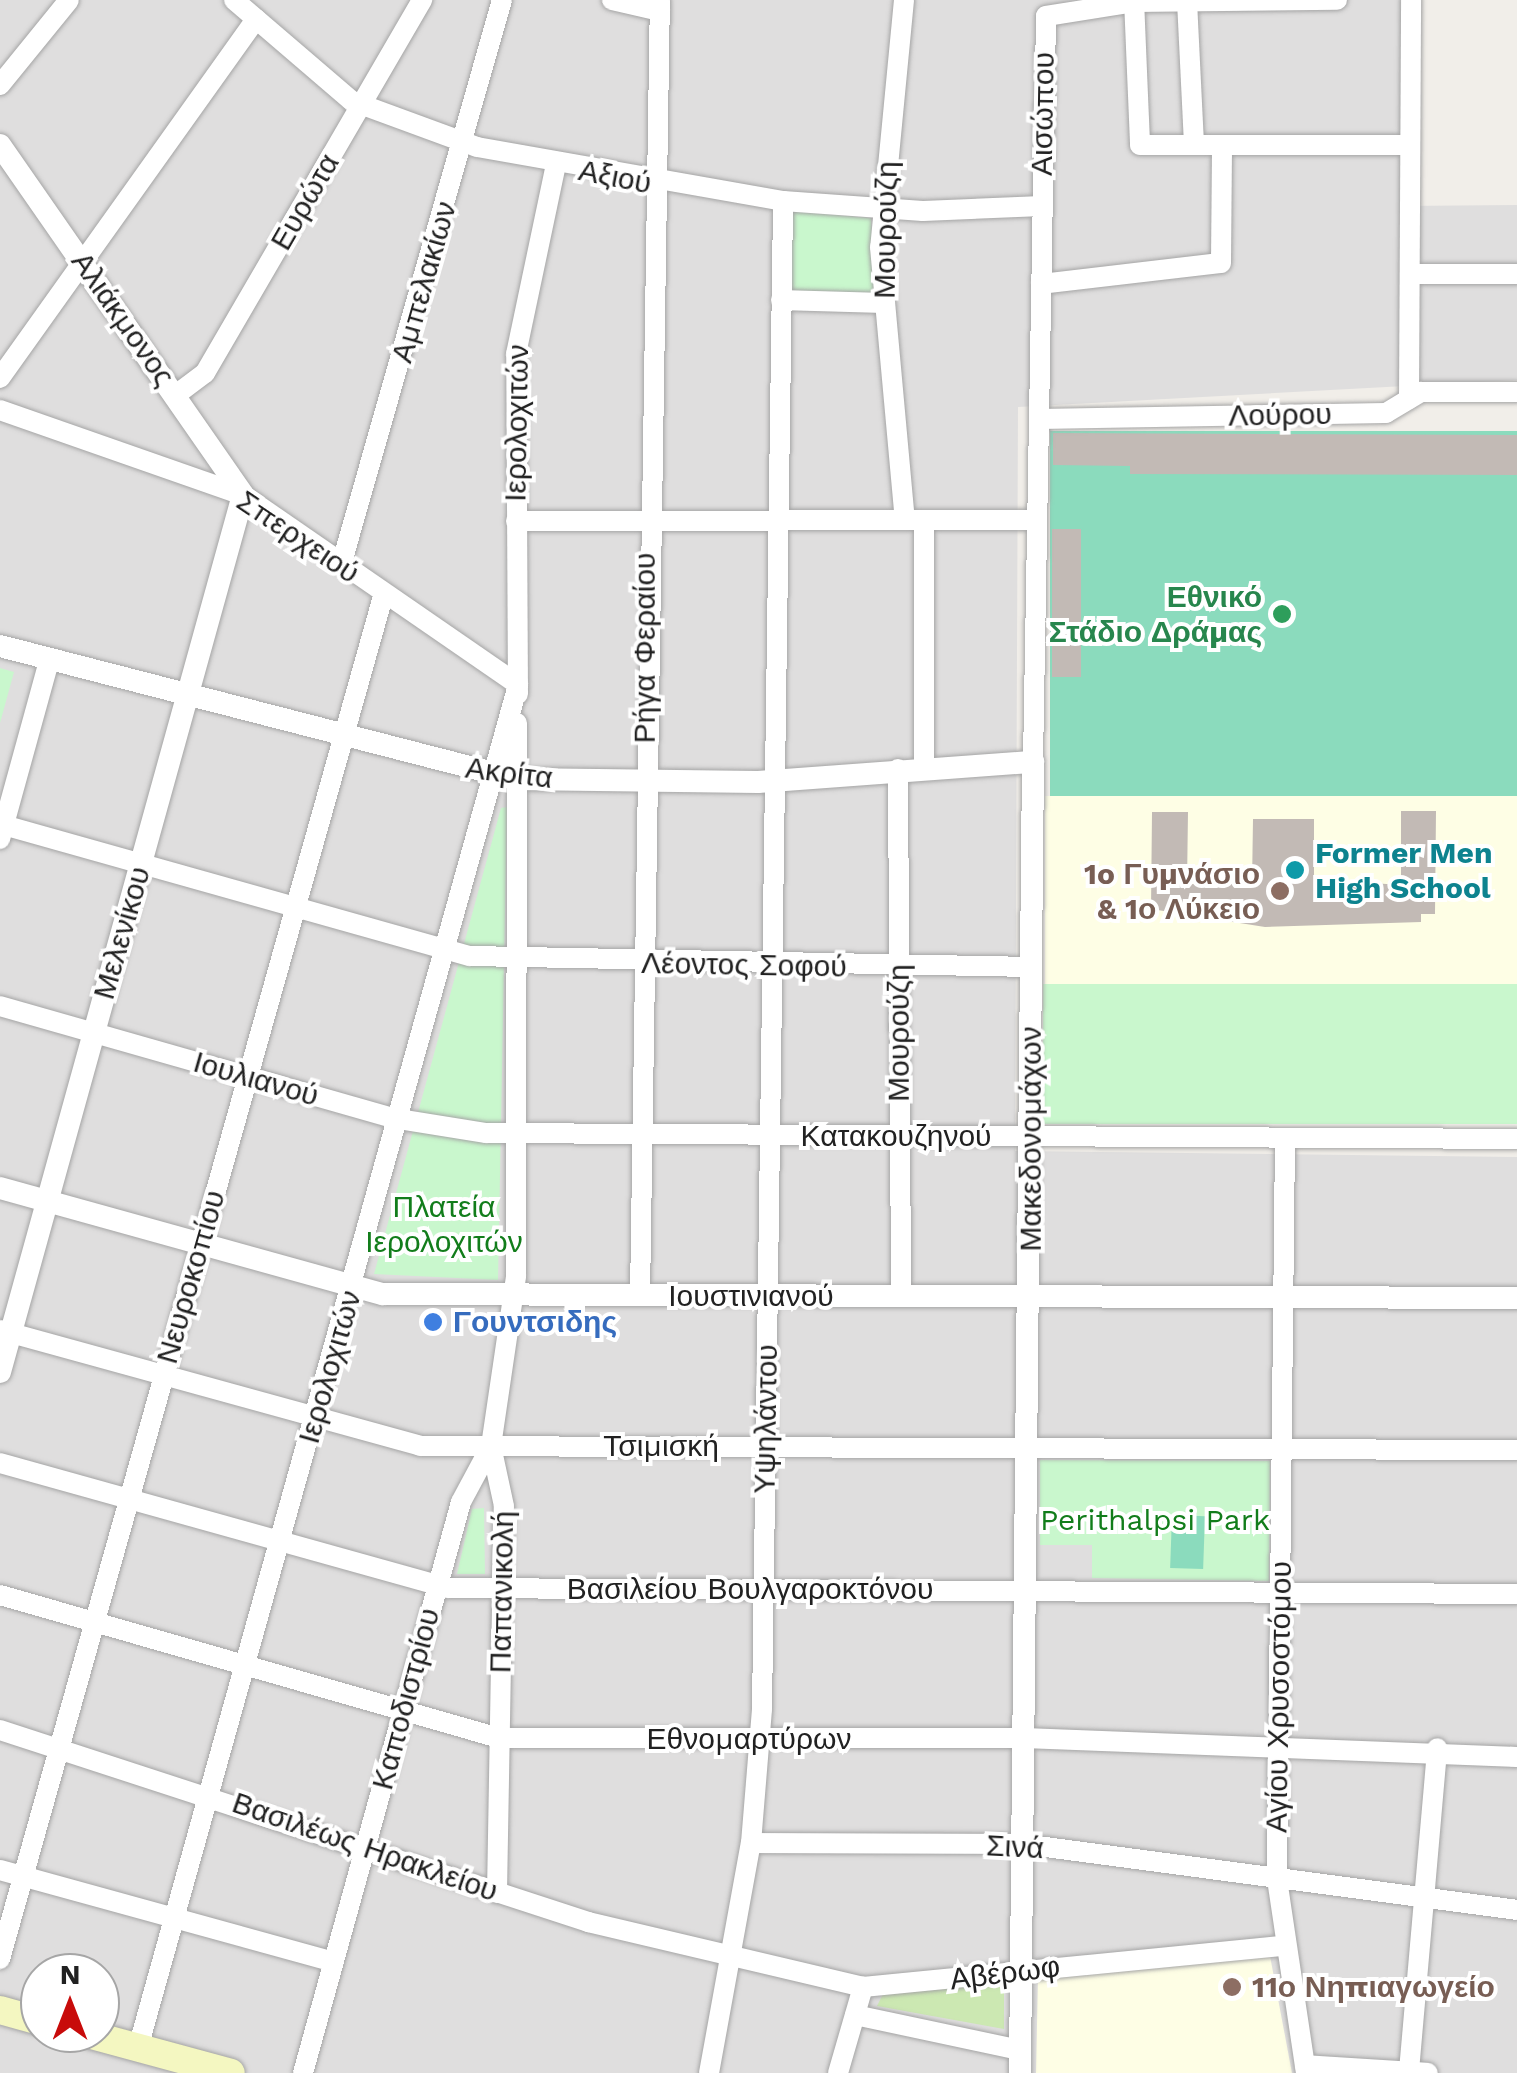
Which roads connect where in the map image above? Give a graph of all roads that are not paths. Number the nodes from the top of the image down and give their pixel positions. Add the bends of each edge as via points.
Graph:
1 (69, 0) edge
2 (234, 0) edge
3 (422, 0) edge
4 (502, 0) edge
5 (612, 0) edge
6 (904, 0) edge
7 (1317, 0) edge
8 (1337, 0) edge
9 (1411, 0) edge
10 (1134, 1) edge
11 (1187, 2) edge
12 (660, 5) edge
13 (256, 19) junction
14 (0, 85) edge
15 (360, 106) junction
16 (465, 143) junction
17 (0, 145) edge
18 (1194, 146) junction
19 (1222, 146) junction
20 (1410, 146) junction
21 (556, 166) junction
22 (652, 184) junction
23 (782, 201) junction
24 (1042, 206) junction
25 (882, 209) junction
26 (84, 264) junction
27 (1410, 274) junction
28 (1517, 274) edge
29 (1041, 284) junction
30 (781, 300) junction
31 (883, 304) junction
32 (0, 378) edge
33 (1517, 392) edge
34 (177, 394) junction
35 (1410, 400) junction
36 (0, 410) edge
37 (1038, 419) junction
38 (244, 495) junction
39 (914, 520) junction
40 (1037, 520) junction
41 (646, 521) junction
42 (778, 521) junction
43 (516, 522) junction
44 (342, 562) junction
45 (383, 596) junction
46 (0, 646) edge
47 (49, 660) junction
48 (518, 685) junction
49 (188, 697) junction
50 (342, 740) junction
51 (1032, 762) junction
52 (924, 768) junction
53 (898, 770) junction
54 (506, 778) junction
55 (775, 779) junction
56 (644, 781) junction
57 (1, 829) edge
58 (140, 866) junction
59 (295, 909) junction
60 (448, 952) junction
61 (516, 962) junction
62 (642, 964) junction
63 (772, 964) junction
64 (899, 967) junction
65 (1032, 967) junction
66 (0, 1006) edge
67 (94, 1033) junction
68 (248, 1077) junction
69 (399, 1120) junction
70 (516, 1134) junction
71 (641, 1135) junction
72 (770, 1136) junction
73 (900, 1136) junction
74 (1032, 1136) junction
75 (1285, 1138) junction
76 (1517, 1139) edge
77 (0, 1188) edge
78 (47, 1202) junction
79 (200, 1246) junction
80 (352, 1290) junction
81 (514, 1295) junction
82 (640, 1296) junction
83 (768, 1296) junction
84 (900, 1296) junction
85 (1030, 1297) junction
86 (1284, 1298) junction
87 (1517, 1298) edge
88 (5, 1332) edge
89 (0, 1372) edge
90 (164, 1376) junction
91 (315, 1419) junction
92 (491, 1446) junction
93 (766, 1446) junction
94 (1028, 1447) junction
95 (1282, 1448) junction
96 (1517, 1450) edge
97 (0, 1463) edge
98 (129, 1499) junction
99 (280, 1542) junction
100 (438, 1586) junction
101 (502, 1589) junction
102 (764, 1590) junction
103 (1026, 1590) junction
104 (1280, 1592) junction
105 (1517, 1594) edge
106 (0, 1595) edge
107 (94, 1623) junction
108 (246, 1666) junction
109 (403, 1712) junction
110 (0, 1730) edge
111 (499, 1738) junction
112 (1024, 1738) junction
113 (760, 1739) junction
114 (1279, 1744) junction
115 (60, 1748) junction
116 (1437, 1748) junction
117 (1517, 1757) edge
118 (210, 1794) junction
119 (751, 1842) junction
120 (366, 1844) junction
121 (1023, 1844) junction
122 (0, 1870) edge
123 (23, 1876) junction
124 (1277, 1878) junction
125 (496, 1893) junction
126 (1424, 1898) junction
127 (1517, 1910) edge
128 (175, 1918) junction
129 (1281, 1946) junction
130 (732, 1958) junction
131 (0, 1959) edge
132 (334, 1962) junction
133 (1021, 1970) junction
134 (864, 1987) junction
135 (855, 2015) junction
136 (120, 2043) edge
137 (138, 2048) junction
138 (1020, 2062) edge
139 (1306, 2069) edge
140 (1418, 2072) edge
141 (231, 2073) edge
142 (303, 2073) edge
143 (709, 2073) edge
144 (838, 2073) edge

1 - 14 street
2 - 13 street, Αξιού
3 - 15 street, Ευρώτα
4 - 16 street, Αμπελακίων
5 - 12 street
6 - 25 street, Μουρούζη
7 - 8 street, Αισώπου
7 - 11 street, Αισώπου
9 - 20 street
10 - 11 street, Αισώπου
10 - 18 street via 1140,146
10 - 24 street, Αισώπου via 1046,16
11 - 18 street
12 - 22 street, Ρήγα Φεραίου
13 - 15 street, Αξιού
13 - 26 street
15 - 16 street, Αξιού
15 - 34 street, Ευρώτα via 202,377
16 - 21 street, Αξιού
16 - 44 street, Αμπελακίων
17 - 26 street, Αλιάκμονος
18 - 19 street
19 - 20 street
19 - 29 street via 1218,266
20 - 27 street
21 - 22 street, Αξιού
21 - 43 street, Ιερολοχιτών via 519,324
22 - 23 street, Αξιού
22 - 41 street, Ρήγα Φεραίου
23 - 25 street, Αξιού
23 - 30 street, Υψηλάντου
24 - 25 street, Αξιού
24 - 29 street, Μακεδονομάχων
25 - 31 street, Μουρούζη
26 - 32 street
26 - 34 street, Αλιάκμονος
27 - 28 street
27 - 35 street
29 - 37 street, Μακεδονομάχων
30 - 31 street
30 - 42 street, Υψηλάντου
31 - 39 street, Μουρούζη
33 - 35 street, Λούρου
34 - 38 street, Αλιάκμονος
35 - 37 street, Λούρου via 1386,413
36 - 38 street, Σπερχειού
37 - 40 street, Μακεδονομάχων
38 - 44 street, Σπερχειού
38 - 49 street, Μελενίκου
39 - 40 street
39 - 42 street
39 - 52 street, Μουρούζη
40 - 51 street, Μακεδονομάχων
41 - 42 street
41 - 43 street
41 - 56 street, Ρήγα Φεραίου
42 - 55 street, Υψηλάντου
43 - 48 street, Ιερολοχιτών
44 - 45 street, Σπερχειού
45 - 48 street, Σπερχειού
45 - 50 street, Νευροκοπίου
46 - 47 street, Ακρίτα
47 - 49 street, Ακρίτα
47 - 57 street
48 - 54 street, Ιερολοχιτών
49 - 50 street, Ακρίτα
49 - 58 street, Μελενίκου
50 - 54 street, Ακρίτα
50 - 59 street, Νευροκοπίου
51 - 52 street, Ακρίτα
51 - 65 street, Μακεδονομάχων
52 - 53 street, Ακρίτα
53 - 55 street, Ακρίτα
53 - 64 street, Μουρούζη
54 - 56 street, Ακρίτα
54 - 60 street, Ιερολοχιτών
54 - 61 street, Ιερολοχιτών
55 - 56 street, Ακρίτα
55 - 63 street, Υψηλάντου
56 - 62 street, Ρήγα Φεραίου
57 - 58 street, Λέοντος Σοφού
58 - 59 street, Λέοντος Σοφού
58 - 67 street, Μελενίκου
59 - 60 street, Λέοντος Σοφού
59 - 68 street, Νευροκοπίου
60 - 61 street, Λέοντος Σοφού
60 - 69 street, Ιερολοχιτών
61 - 62 street, Λέοντος Σοφού
61 - 70 street, Ιερολοχιτών
62 - 63 street, Λέοντος Σοφού
62 - 71 street, Ρήγα Φεραίου
63 - 64 street, Λέοντος Σοφού
63 - 72 street, Υψηλάντου
64 - 65 street, Λέοντος Σοφού
64 - 73 street, Μουρούζη
65 - 74 street, Μακεδονομάχων
66 - 67 street, Ιουλιανού
67 - 68 street, Ιουλιανού
67 - 78 street, Μελενίκου
68 - 69 street, Ιουλιανού
68 - 79 street, Νευροκοπίου
69 - 70 street, Ιουλιανού
69 - 80 street, Ιερολοχιτών
70 - 71 street, Κατακουζηνού
70 - 81 street, Ιερολοχιτών
71 - 72 street, Κατακουζηνού
71 - 82 street, Ρήγα Φεραίου
72 - 73 street, Κατακουζηνού
72 - 83 street, Υψηλάντου
73 - 74 street, Κατακουζηνού
73 - 84 street, Μουρούζη
74 - 75 street, Κατακουζηνού
74 - 85 street, Μακεδονομάχων
75 - 76 street, Κατακουζηνού
75 - 86 street, Αγίου Χρυσοστόμου
77 - 78 street, Ιουστινιανού
78 - 79 street, Ιουστινιανού
78 - 88 street, Μελενίκου
79 - 80 street, Ιουστινιανού
79 - 90 street, Νευροκοπίου
80 - 81 street, Ιουστινιανού
80 - 91 street, Ιερολοχιτών
81 - 82 street, Ιουστινιανού
81 - 92 street, Παπανικολή
82 - 83 street, Ιουστινιανού
83 - 84 street, Ιουστινιανού
83 - 93 street, Υψηλάντου
84 - 85 street, Ιουστινιανού
85 - 86 street, Ιουστινιανού
85 - 94 street, Μακεδονομάχων
86 - 87 street, Ιουστινιανού
86 - 95 street, Αγίου Χρυσοστόμου
88 - 89 street, Μελενίκου
88 - 90 street, Τσιμισκή
90 - 91 street, Τσιμισκή
90 - 98 street, Νευροκοπίου
91 - 92 street, Τσιμισκή via 413,1445
91 - 99 street, Ιερολοχιτών
92 - 93 street, Τσιμισκή
92 - 100 street, Καποδιστρίου via 461,1502
92 - 101 street, Παπανικολή via 504,1498
93 - 94 street, Τσιμισκή
93 - 102 street, Υψηλάντου
94 - 95 street, Τσιμισκή
94 - 103 street, Μακεδονομάχων
95 - 96 street, Τσιμισκή
95 - 104 street, Αγίου Χρυσοστόμου
97 - 98 street, Βασιλείου Βουλγαροκτόνου
98 - 99 street, Βασιλείου Βουλγαροκτόνου
98 - 107 street, Νευροκοπίου
99 - 100 street, Βασιλείου Βουλγαροκτόνου
99 - 108 street, Ιερολοχιτών
100 - 101 street, Βασιλείου Βουλγαροκτόνου
100 - 109 street, Καποδιστρίου
101 - 102 street, Βασιλείου Βουλγαροκτόνου
101 - 111 street, Παπανικολή
102 - 103 street, Βασιλείου Βουλγαροκτόνου
102 - 113 street, Υψηλάντου
103 - 104 street, Βασιλείου Βουλγαροκτόνου
103 - 112 street, Μακεδονομάχων
104 - 105 street, Βασιλείου Βουλγαροκτόνου
104 - 114 street, Αγίου Χρυσοστόμου
106 - 107 street, Εθνομαρτύρων
107 - 108 street, Εθνομαρτύρων
107 - 115 street, Νευροκοπίου
108 - 109 street, Εθνομαρτύρων
108 - 118 street, Ιερολοχιτών
109 - 111 street, Εθνομαρτύρων
109 - 120 street, Καποδιστρίου
110 - 115 street, Βασιλέως Ηρακλείου
111 - 113 street, Εθνομαρτύρων
111 - 125 street, Παπανικολή
112 - 113 street, Εθνομαρτύρων
112 - 114 street, Εθνομαρτύρων
112 - 121 street, Μακεδονομάχων
113 - 119 street, Υψηλάντου
114 - 116 street, Εθνομαρτύρων
114 - 124 street, Αγίου Χρυσοστόμου
115 - 118 street, Βασιλέως Ηρακλείου
115 - 123 street, Νευροκοπίου
116 - 117 street, Εθνομαρτύρων
116 - 126 street
118 - 120 street, Βασιλέως Ηρακλείου
118 - 128 street, Ιερολοχιτών
119 - 121 street, Σινά
119 - 130 street, Υψηλάντου
120 - 125 street, Βασιλέως Ηρακλείου
120 - 132 street, Καποδιστρίου
121 - 124 street, Σινά
121 - 133 street, Μακεδονομάχων
122 - 123 street
123 - 128 street
123 - 131 street, Νευροκοπίου
124 - 126 street, Σινά
124 - 129 street, Αγίου Χρυσοστόμου
125 - 130 street, Βασιλέως Ηρακλείου
126 - 127 street, Σινά
126 - 140 street
128 - 132 street
128 - 137 street, Ιερολοχιτών
129 - 133 street, Αβέρωφ
129 - 139 street, Αγίου Χρυσοστόμου
130 - 134 street, Αβέρωφ
130 - 143 street, Υψηλάντου
132 - 142 street, Καποδιστρίου
133 - 134 street, Αβέρωφ
133 - 138 street, Μακεδονομάχων
134 - 135 street
135 - 138 street
135 - 144 street
136 - 137 main road
137 - 141 main road
139 - 140 street

